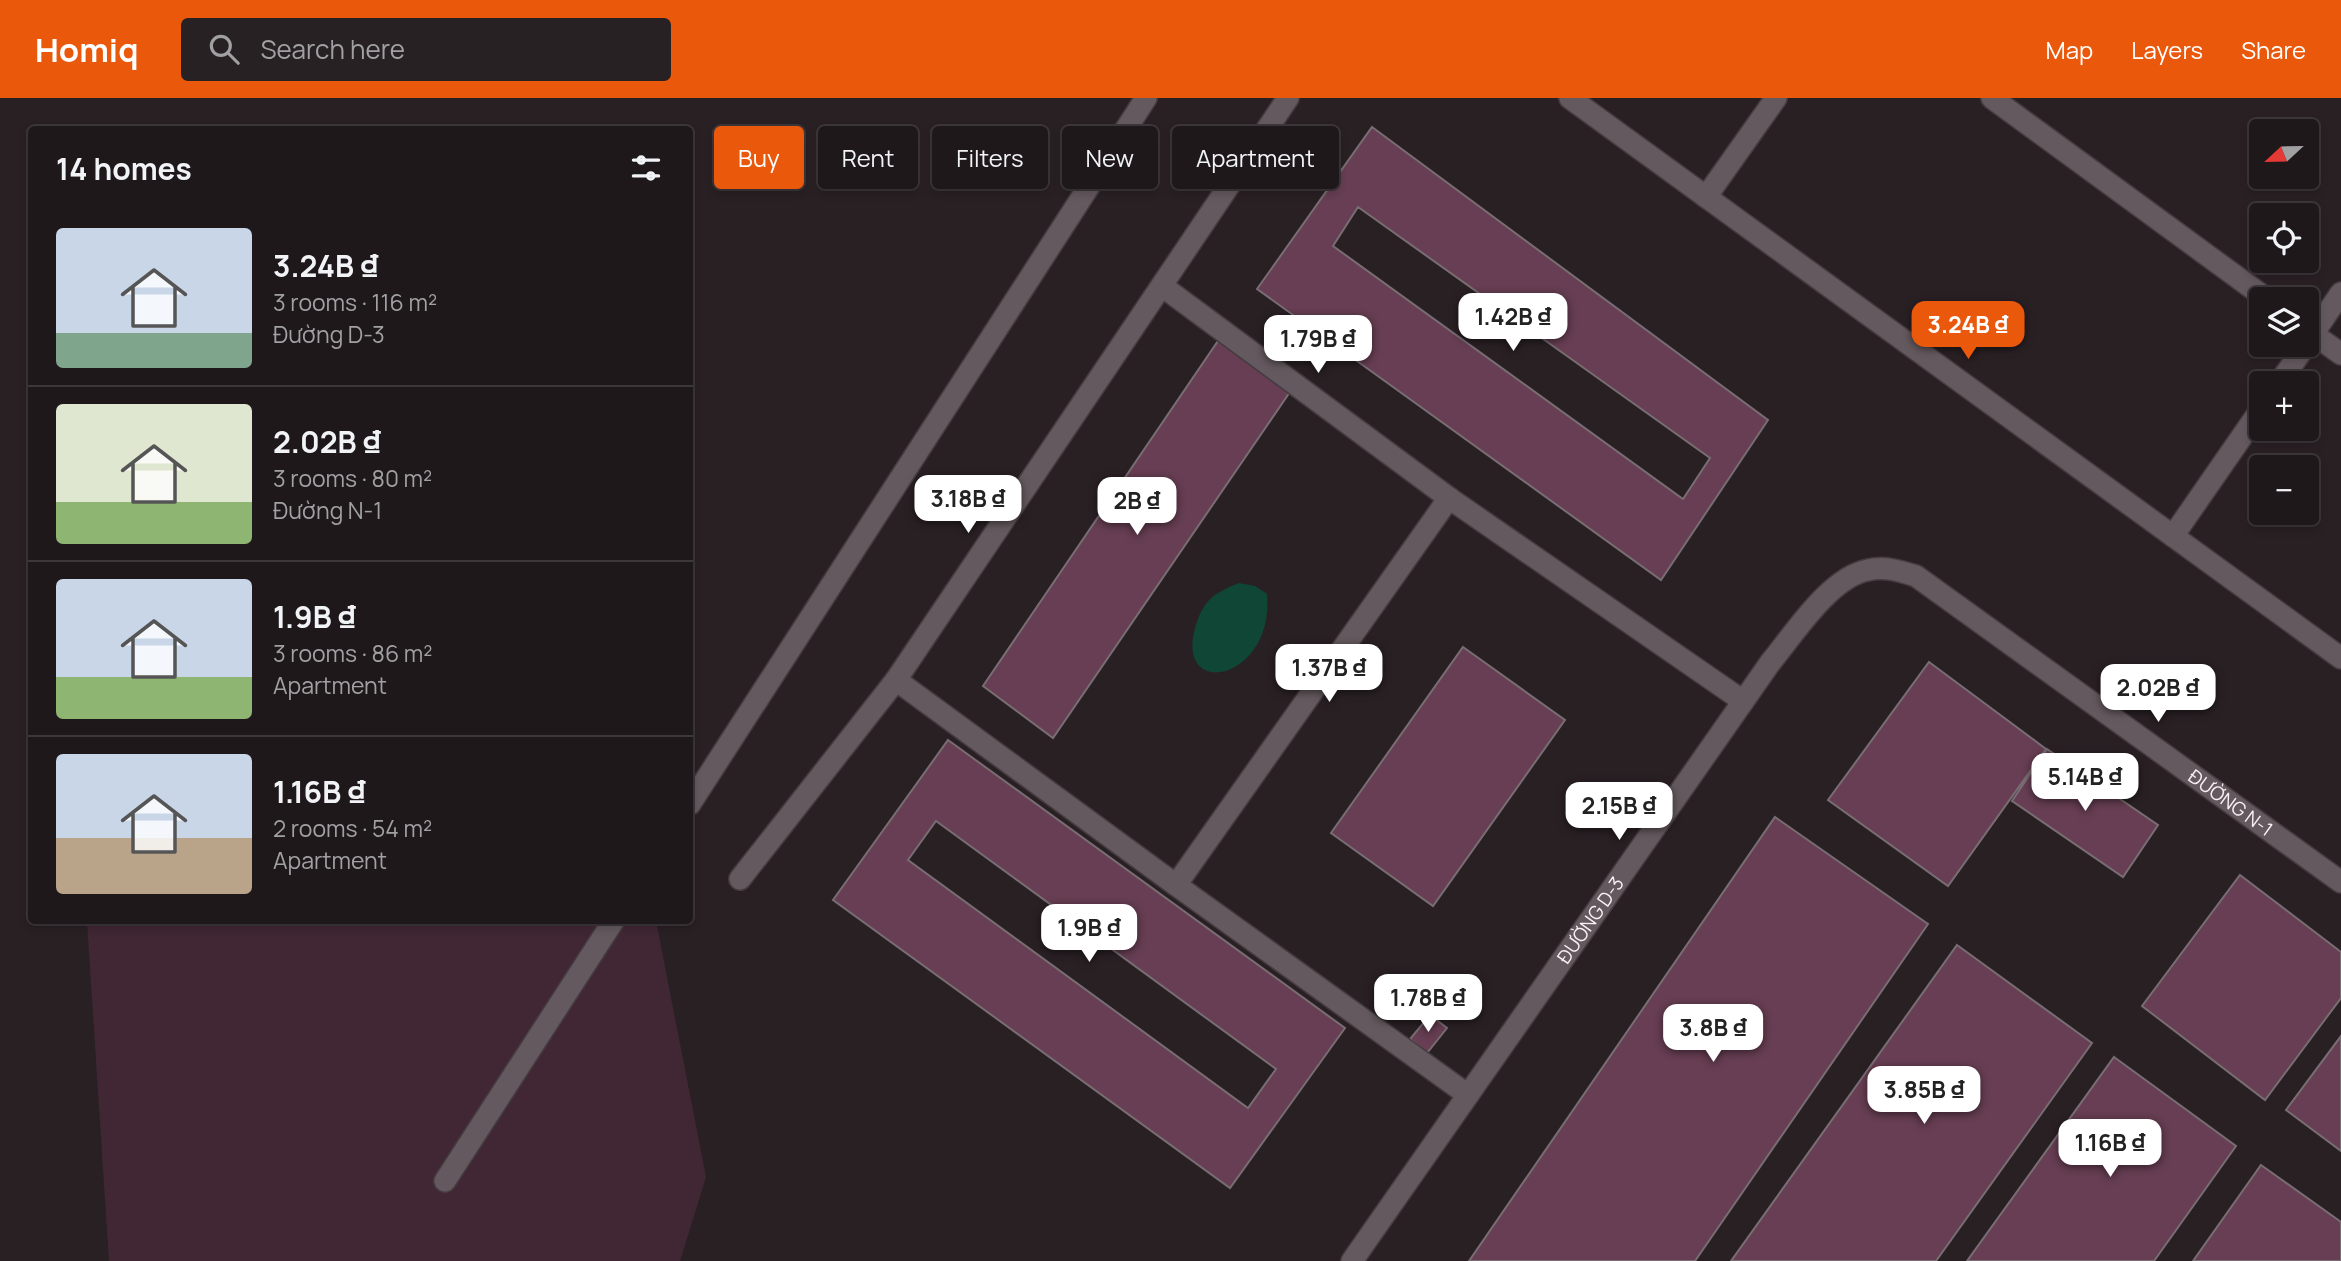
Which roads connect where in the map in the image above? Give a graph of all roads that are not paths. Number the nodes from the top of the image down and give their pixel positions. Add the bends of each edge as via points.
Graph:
1 (1146, 98) edge
2 (1288, 98) edge
3 (1570, 98) edge
4 (1776, 98) edge
5 (1992, 98) edge
6 (1706, 197) junction
7 (1162, 286) junction
8 (2251, 287) edge
9 (2341, 293) edge
10 (2319, 323) edge
11 (2319, 343) edge
12 (2341, 354) edge
13 (2249, 426) edge
14 (1449, 498) junction
15 (2173, 536) junction
16 (1951, 600) joint
17 (2341, 658) edge
18 (895, 680) junction
19 (1744, 701) junction
20 (693, 799) edge
21 (740, 879) dead end
22 (2341, 882) edge
23 (1176, 885) junction
24 (611, 924) edge
25 (1468, 1095) junction
26 (445, 1181) dead end
27 (1352, 1261) edge

1 - 20 street
2 - 7 street
3 - 6 street
4 - 6 street
5 - 8 street
6 - 15 street
7 - 14 street
7 - 18 street
9 - 10 street
11 - 12 street
13 - 15 street
14 - 19 street
14 - 23 street
15 - 17 street
16 - 19 street, ĐƯỜNG D-3 via 1916,576 1887,568 1849,576 1802,623
16 - 22 street, ĐƯỜNG N-1
18 - 21 street
18 - 23 street
19 - 25 street, ĐƯỜNG D-3
23 - 25 street
24 - 26 street
25 - 27 street, ĐƯỜNG D-3

